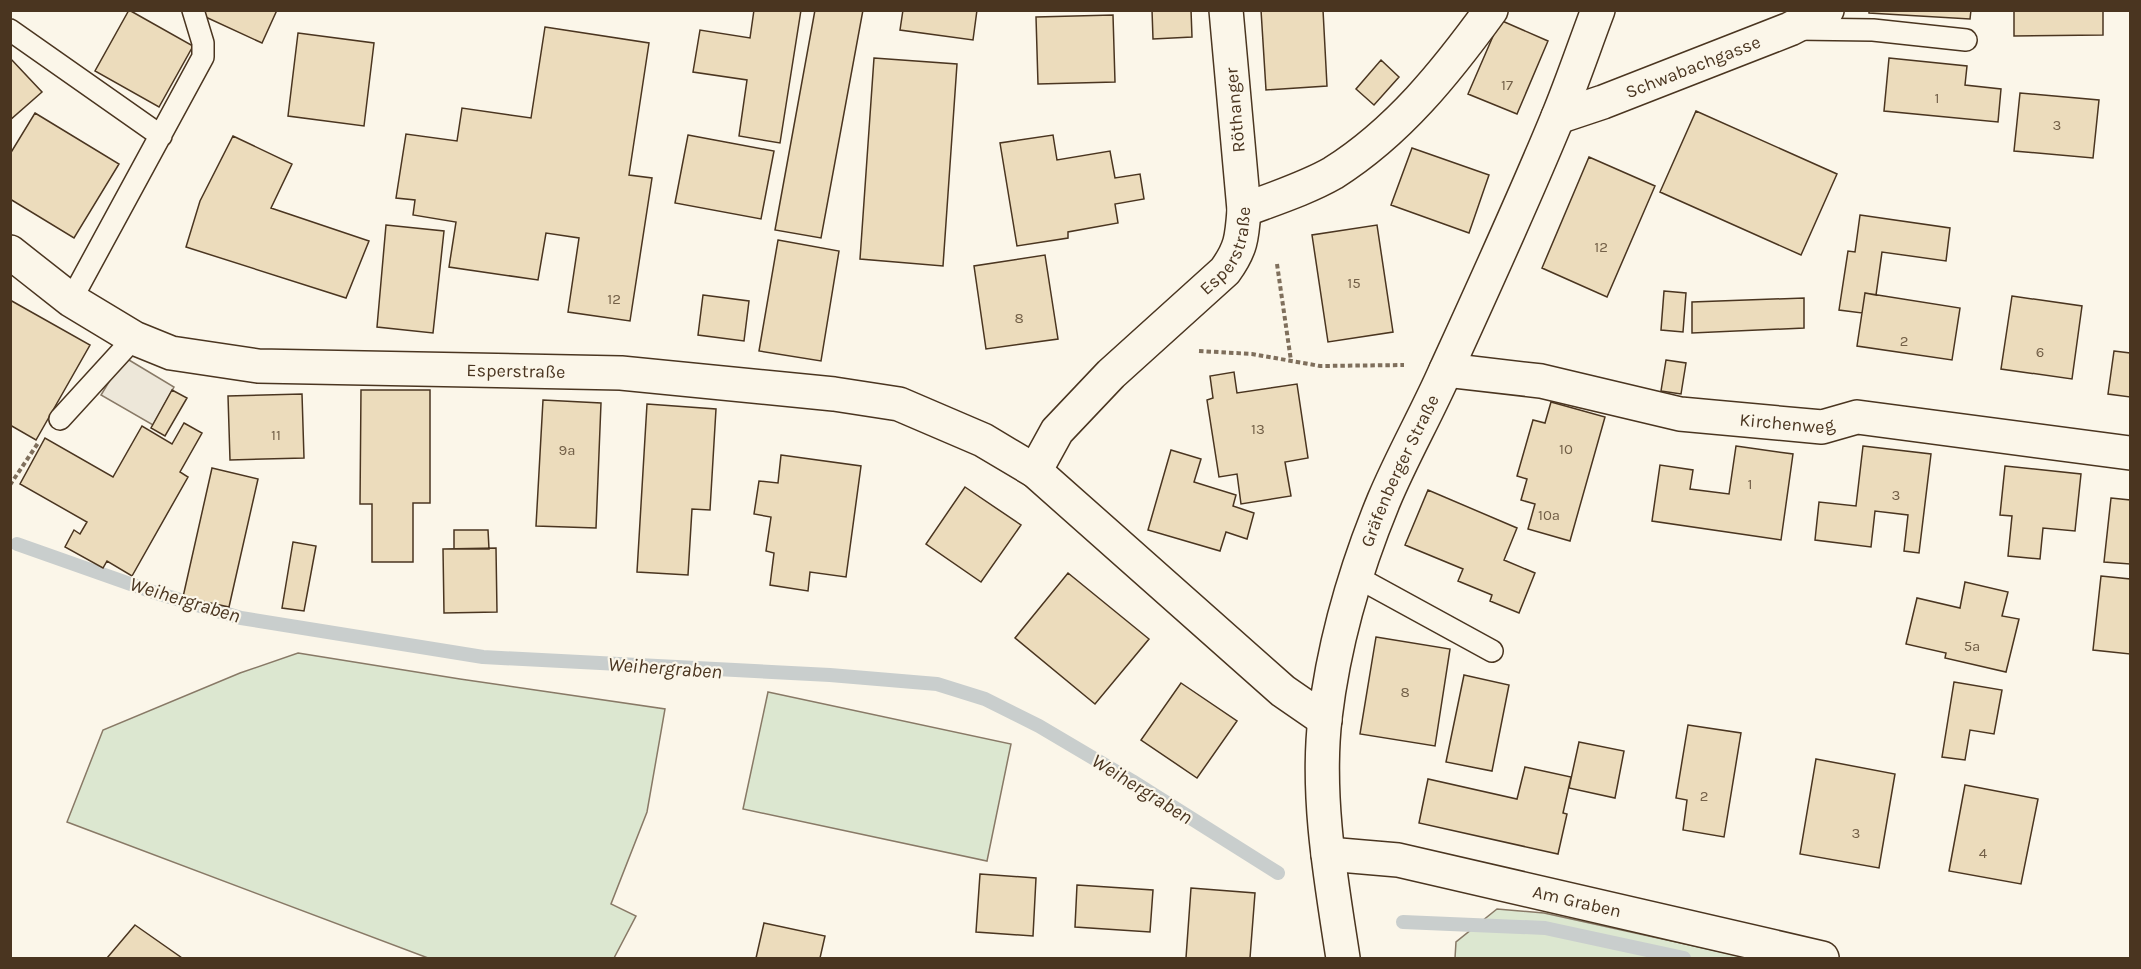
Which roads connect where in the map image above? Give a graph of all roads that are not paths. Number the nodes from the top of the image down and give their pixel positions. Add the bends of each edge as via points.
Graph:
1 (193, 10) edge
2 (1226, 10) edge
3 (1491, 10) edge
4 (1598, 10) edge
5 (1827, 10) edge
6 (1790, 29) junction
7 (10, 30) edge
8 (1966, 40) dead end
9 (1558, 117) junction
10 (161, 136) junction
11 (1244, 210) junction
12 (10, 252) edge
13 (71, 300) junction
14 (134, 338) junction
15 (1446, 370) junction
16 (60, 419) road end
17 (2130, 453) edge
18 (1035, 471) junction
19 (1355, 576) junction
20 (1492, 651) dead end
21 (1325, 720) junction
22 (1328, 854) junction
23 (1343, 958) edge
24 (1822, 958) edge

1 - 10 lane via 203,57
2 - 11 street, Röthanger
3 - 11 street, Esperstraße via 1452,64 1397,125 1332,173
4 - 9 street, Gräfenberger Straße
5 - 6 street, Schwabachgasse
6 - 8 lane via 1873,30
6 - 9 street, Schwabachgasse
7 - 10 lane
9 - 15 street, Gräfenberger Straße
10 - 13 lane
11 - 18 street, Esperstraße via 1240,246 1225,272 1072,414 1057,430
12 - 13 street, Esperstraße
13 - 14 street, Esperstraße
14 - 16 lane
14 - 18 street, Esperstraße via 171,353 258,366 621,373 834,394 899,404 983,440
15 - 17 street, Kirchenweg via 1540,381 1680,414 1822,427 1857,417
15 - 19 street, Gräfenberger Straße via 1385,498
18 - 21 street, Esperstraße via 1283,691
19 - 20 lane
19 - 21 street, Gräfenberger Straße via 1337,640
21 - 22 street, Gräfenberger Straße via 1323,787
22 - 23 street, Gräfenberger Straße
22 - 24 street, Am Graben via 1398,860

